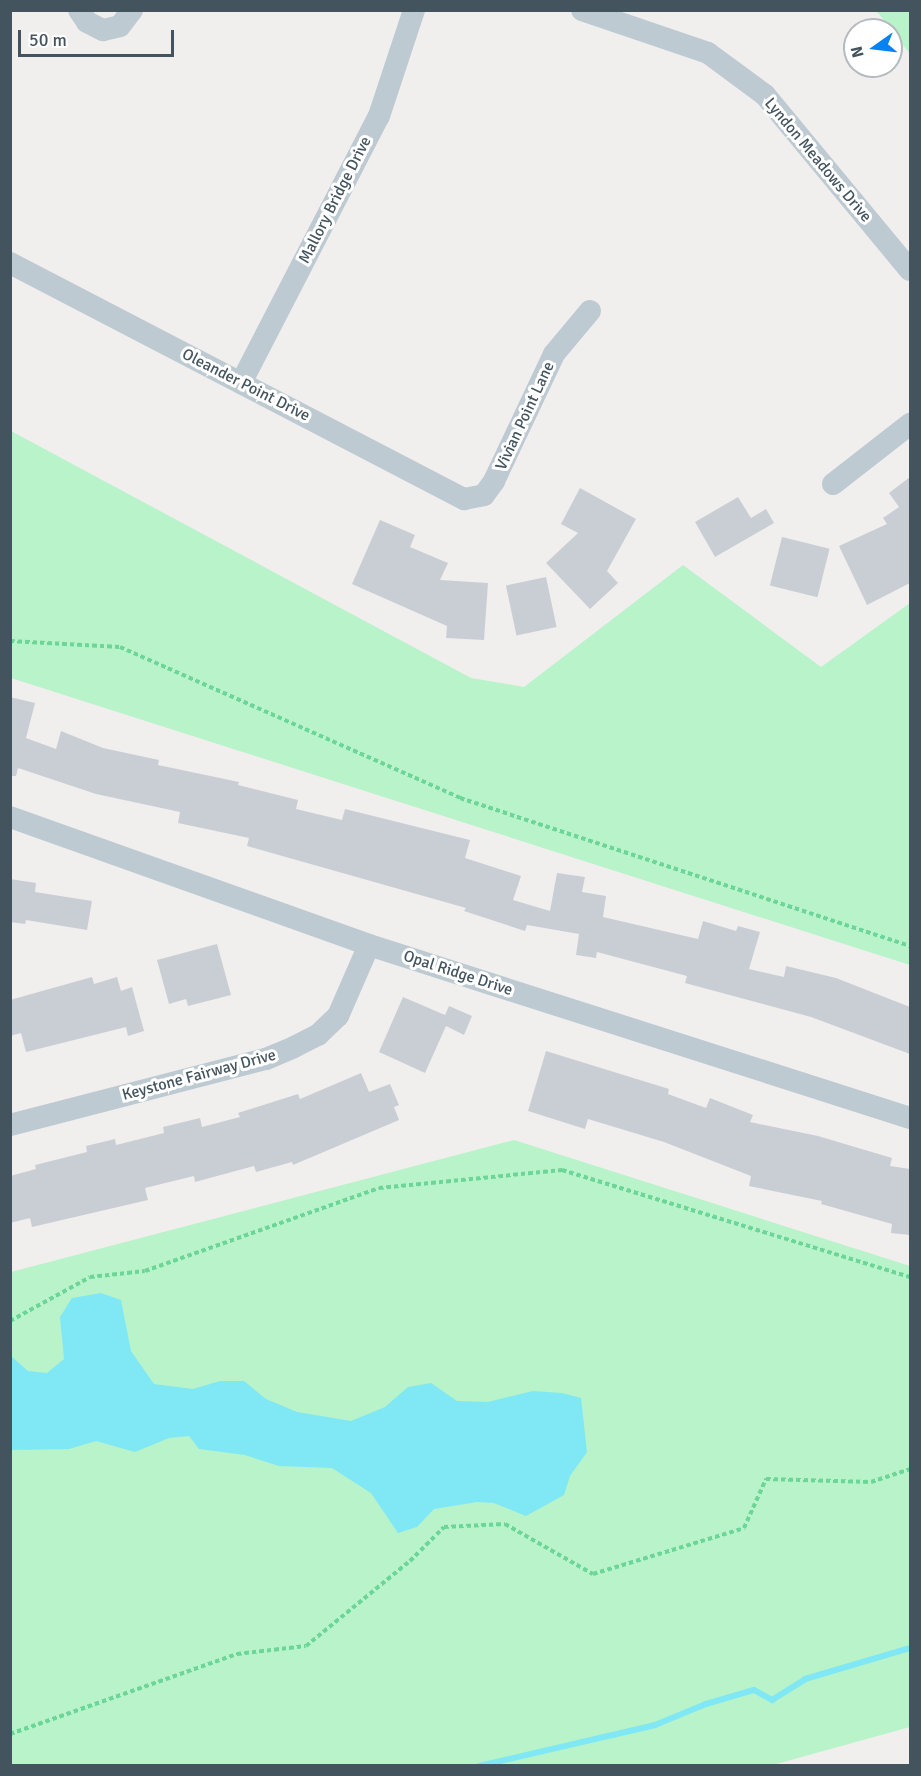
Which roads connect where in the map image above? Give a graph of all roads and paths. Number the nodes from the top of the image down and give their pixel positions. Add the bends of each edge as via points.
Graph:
1 (79, 10) edge
2 (132, 10) edge
3 (414, 10) edge
4 (582, 10) edge
5 (10, 263) edge
6 (910, 270) edge
7 (590, 311) dead end
8 (241, 383) junction
9 (910, 424) edge
10 (833, 484) dead end
11 (484, 495) joint
12 (10, 641) edge
13 (10, 817) edge
14 (369, 945) junction
15 (910, 946) edge
16 (910, 1118) edge
17 (10, 1125) edge
18 (910, 1276) edge
19 (10, 1321) edge
20 (910, 1469) edge
21 (10, 1734) edge

1 - 2 street via 87,22 103,30 120,26
3 - 8 street, Mallory Bridge Drive via 378,116
4 - 6 street, Lyndon Meadows Drive via 708,53 765,95
5 - 8 street, Oleander Point Drive
7 - 11 street, Vivian Point Lane via 554,354
8 - 11 street, Oleander Point Drive via 464,499
9 - 10 street
12 - 15 path via 120,647 460,798
13 - 14 street, Opal Ridge Drive
14 - 16 street, Opal Ridge Drive
14 - 17 street, Keystone Fairway Drive via 338,1016 318,1035 266,1059
18 - 19 path via 562,1170 379,1188 145,1271 90,1277
20 - 21 path via 872,1482 766,1479 744,1528 593,1574 505,1524 444,1527 410,1561 306,1646 237,1654

